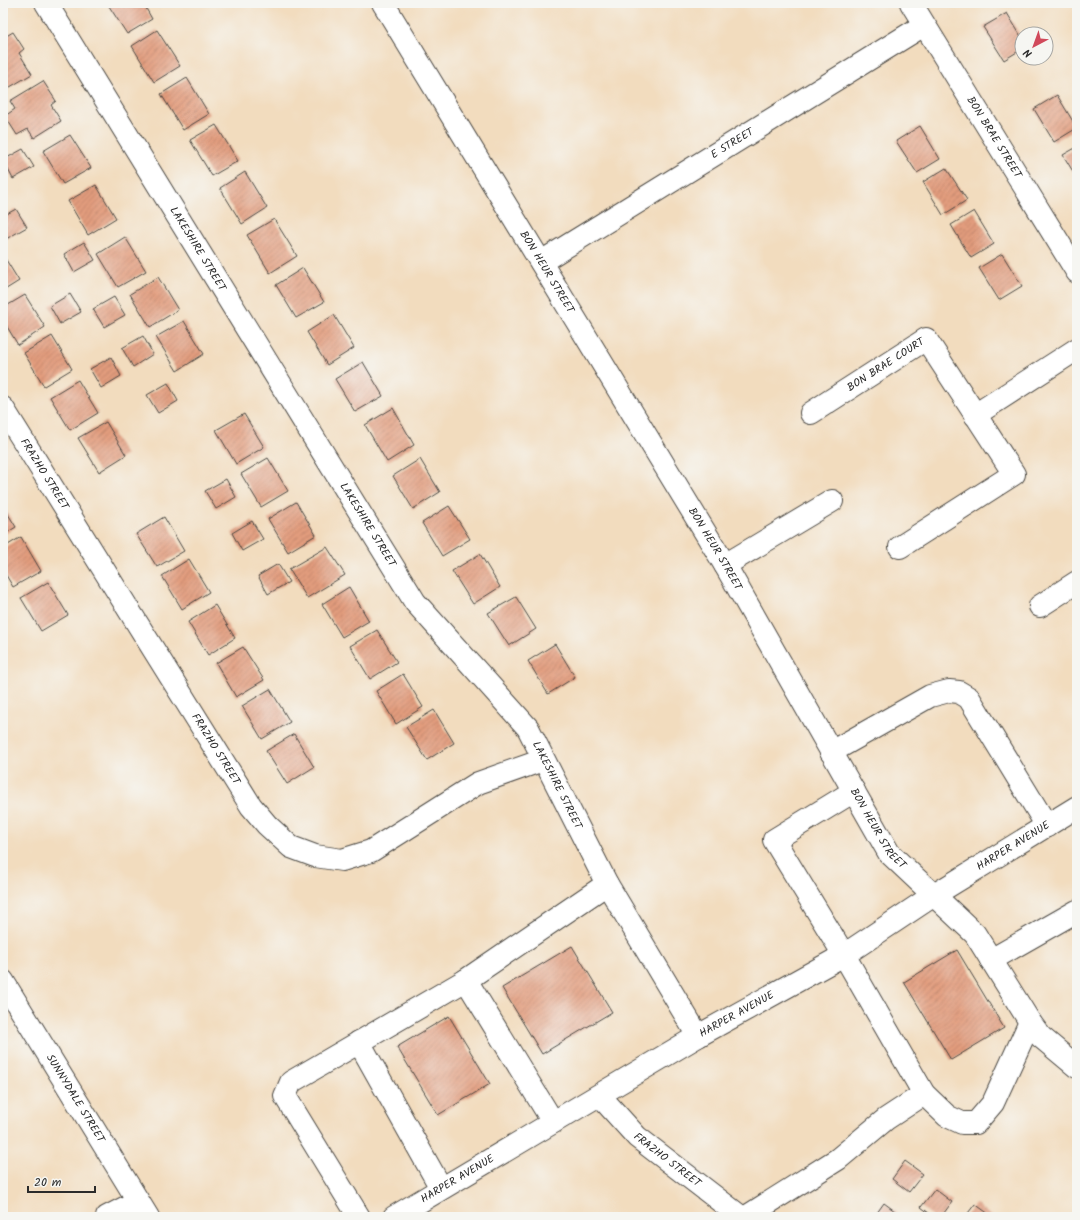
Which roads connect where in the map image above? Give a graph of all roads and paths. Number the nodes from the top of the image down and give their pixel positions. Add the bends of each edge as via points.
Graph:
1 (46, 3) edge
2 (383, 3) edge
3 (911, 3) edge
4 (924, 25) junction
5 (541, 262) junction
6 (1077, 272) edge
7 (1077, 349) edge
8 (3, 408) edge
9 (811, 413) dead end
10 (975, 415) junction
11 (832, 501) dead end
12 (900, 547) dead end
13 (725, 565) junction
14 (1077, 582) edge
15 (1040, 606) dead end
16 (831, 752) junction
17 (542, 760) junction
18 (854, 792) junction
19 (1076, 810) edge
20 (1046, 826) junction
21 (607, 884) junction
22 (934, 895) junction
23 (1077, 911) edge
24 (844, 955) junction
25 (991, 960) junction
26 (466, 980) junction
27 (3, 981) edge
28 (1030, 1022) junction
29 (698, 1036) junction
30 (359, 1042) junction
31 (1077, 1067) edge
32 (924, 1094) junction
33 (600, 1096) junction
34 (553, 1122) junction
35 (441, 1188) junction
36 (143, 1209) edge
37 (107, 1217) edge
38 (359, 1217) edge
39 (394, 1217) edge
40 (741, 1217) edge
41 (746, 1217) edge

1 - 17 street, LAKESHIRE STREET via 415,602 528,728
2 - 5 street, BON HEUR STREET
3 - 4 street, BON BRAE STREET
4 - 5 street, E STREET
4 - 6 street, BON BRAE STREET
5 - 13 street, BON HEUR STREET
7 - 10 street
8 - 17 street, FRAZHO STREET via 251,806 291,847 316,856 342,860 371,851 478,783
9 - 10 street, BON BRAE COURT via 926,339
10 - 12 street, BON BRAE COURT via 1014,474
11 - 13 street
13 - 16 street, BON HEUR STREET
14 - 15 street
16 - 18 street, BON HEUR STREET
16 - 20 street via 930,696 949,691 959,692 969,698
17 - 21 street, LAKESHIRE STREET
18 - 22 street, BON HEUR STREET via 889,853
18 - 24 street via 774,840
19 - 20 street, HARPER AVENUE
20 - 22 street, HARPER AVENUE
21 - 26 street
21 - 29 street, LAKESHIRE STREET
22 - 24 street, HARPER AVENUE
22 - 25 street, BON HEUR STREET via 975,934
23 - 25 street
24 - 29 street, HARPER AVENUE
24 - 32 street
25 - 28 street, BON HEUR STREET
26 - 30 street
26 - 34 street
27 - 36 street, SUNNYDALE STREET
28 - 31 street, BON HEUR STREET via 1041,1037
28 - 32 street via 993,1103 976,1124 962,1123 947,1116
29 - 33 street, HARPER AVENUE
30 - 35 street
30 - 38 street via 291,1082 285,1096
32 - 41 street via 886,1119 838,1159
33 - 34 street, HARPER AVENUE
33 - 40 street, FRAZHO STREET via 637,1137
34 - 35 street, HARPER AVENUE
35 - 39 street, HARPER AVENUE
36 - 37 street

